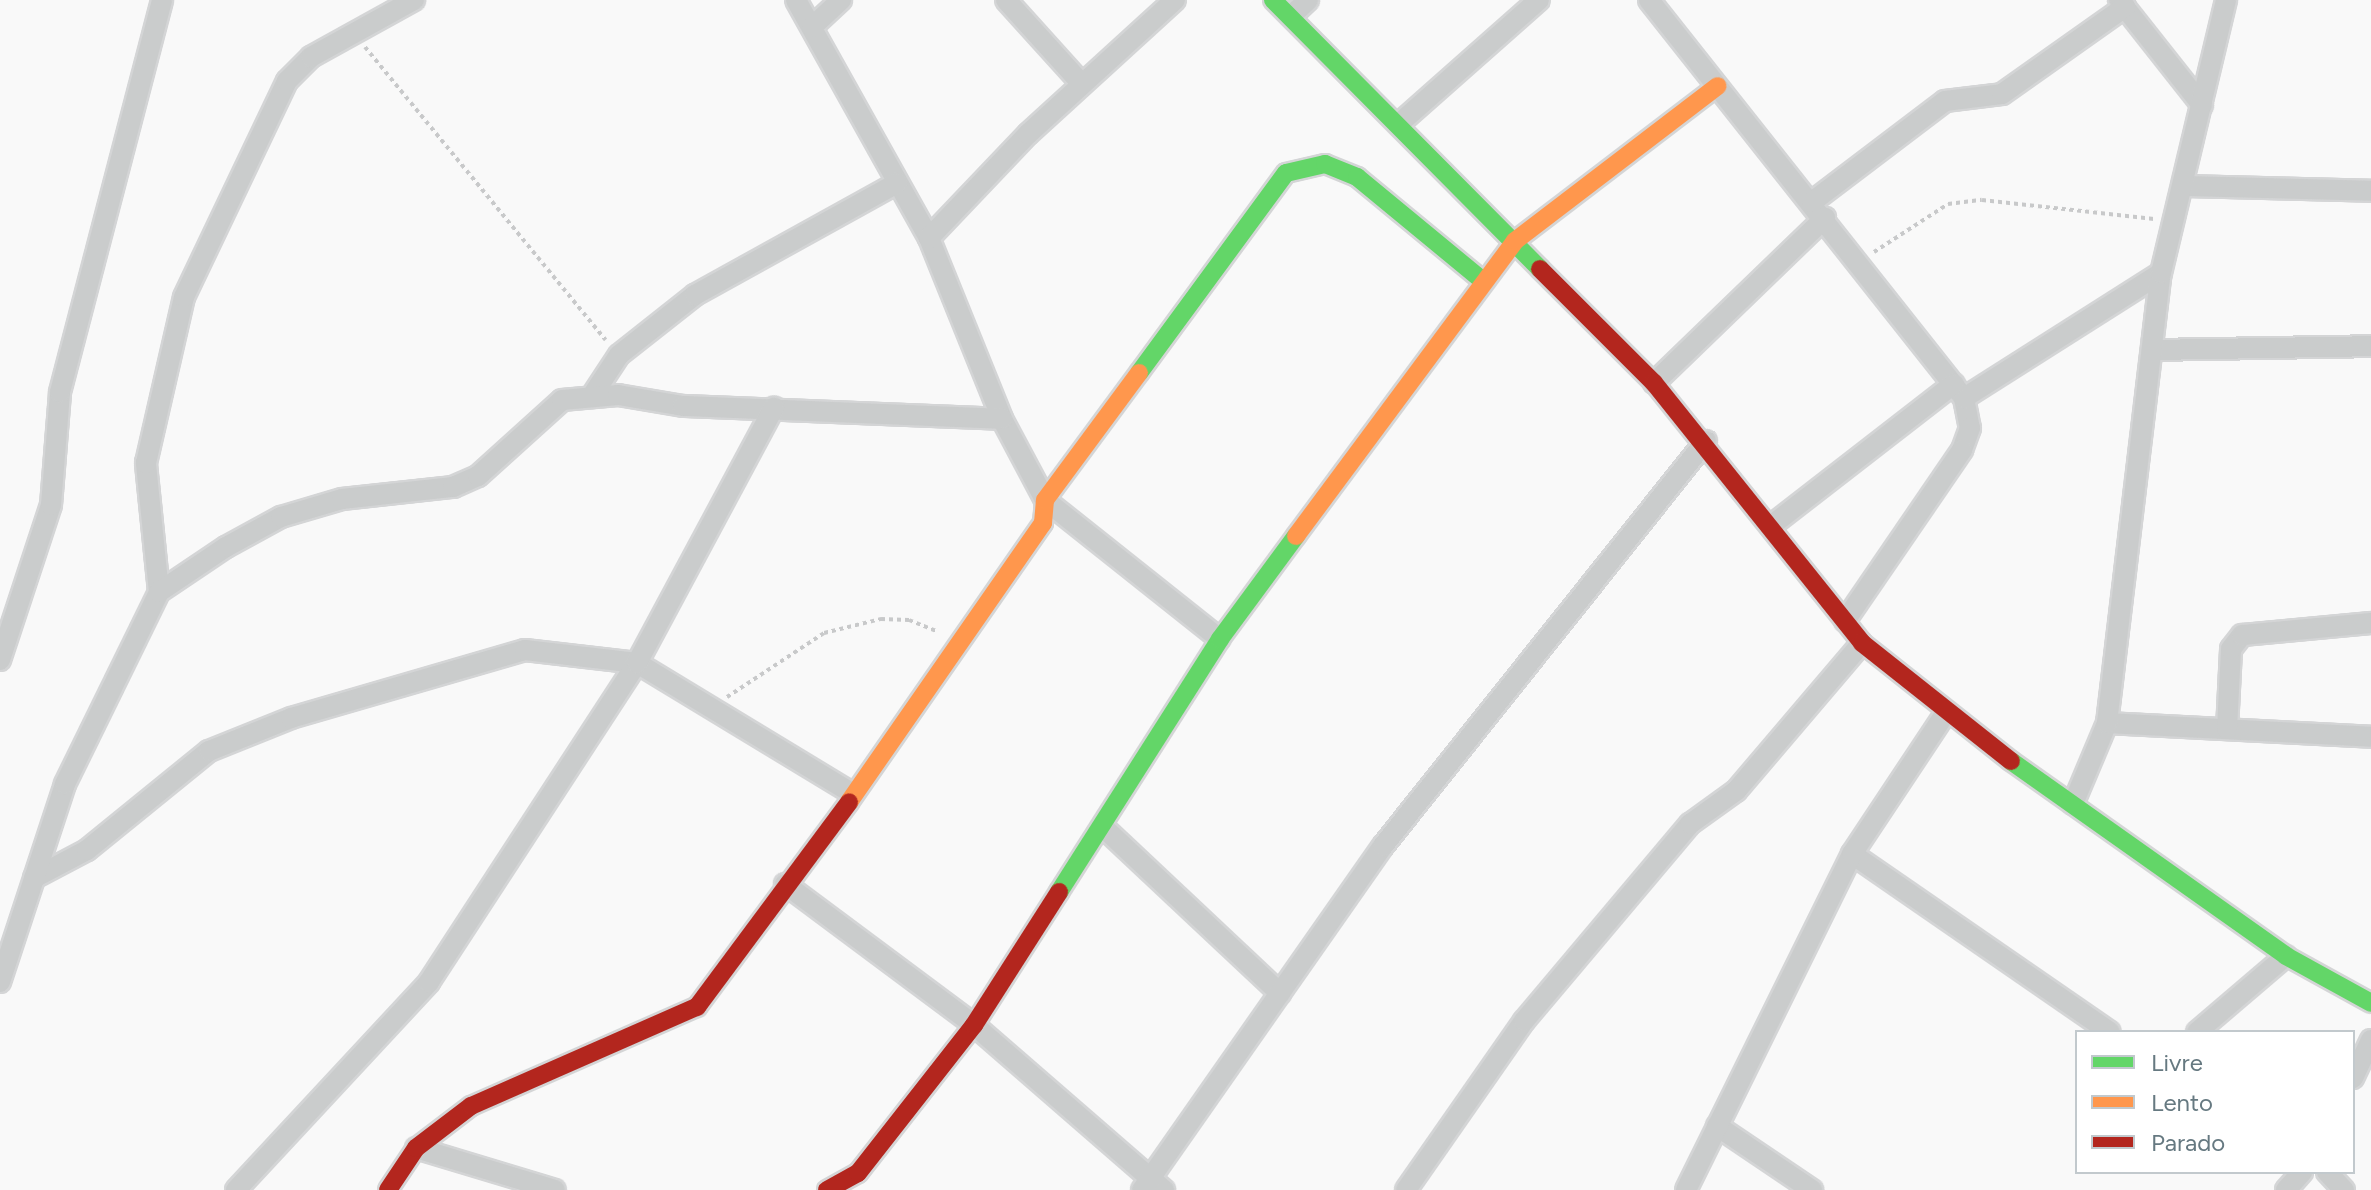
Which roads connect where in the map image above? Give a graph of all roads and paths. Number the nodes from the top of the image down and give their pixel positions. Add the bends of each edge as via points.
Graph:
1 (162, 0) edge
2 (414, 0) edge
3 (796, 0) edge
4 (841, 0) edge
5 (1006, 0) edge
6 (1175, 0) edge
7 (1273, 0) edge
8 (1308, 0) edge
9 (1539, 0) edge
10 (1649, 0) edge
11 (2226, 0) edge
12 (2122, 4) edge
13 (1292, 15) junction
14 (812, 27) junction
15 (353, 33) junction
16 (1081, 83) junction
17 (1718, 86) junction
18 (2202, 105) junction
19 (1401, 122) junction
20 (897, 183) junction
21 (2186, 186) junction
22 (2371, 191) edge
23 (1819, 210) junction
24 (2176, 221) junction
25 (929, 238) junction
26 (1515, 241) junction
27 (1858, 263) junction
28 (2161, 273) junction
29 (1483, 281) junction
30 (2371, 346) edge
31 (2152, 350) junction
32 (619, 355) junction
33 (1654, 383) junction
34 (1959, 391) junction
35 (592, 396) junction
36 (774, 407) junction
37 (1002, 419) junction
38 (1706, 441) junction
39 (1045, 500) junction
40 (1772, 525) junction
41 (159, 592) junction
42 (1845, 621) junction
43 (2371, 623) edge
44 (1220, 639) junction
45 (1862, 643) junction
46 (956, 645) junction
47 (0, 660) edge
48 (637, 663) junction
49 (717, 705) junction
50 (1945, 714) junction
51 (2107, 723) junction
52 (2227, 729) junction
53 (2371, 737) edge
54 (852, 793) junction
55 (2073, 804) junction
56 (1103, 827) junction
57 (1852, 854) junction
58 (34, 878) junction
59 (785, 884) junction
60 (2286, 956) junction
61 (0, 982) edge
62 (1280, 993) junction
63 (2371, 1003) edge
64 (974, 1025) junction
65 (2107, 1030) edge
66 (2199, 1030) edge
67 (2371, 1040) edge
68 (2355, 1074) edge
69 (1717, 1126) junction
70 (416, 1148) junction
71 (2300, 1174) edge
72 (2329, 1174) edge
73 (1152, 1186) edge
74 (236, 1190) edge
75 (388, 1190) edge
76 (555, 1190) edge
77 (827, 1190) edge
78 (1406, 1190) edge
79 (1686, 1190) edge
80 (1812, 1190) edge
81 (2286, 1190) edge
82 (2344, 1190) edge

1 - 47 street via 60,392 51,505
2 - 15 street
3 - 14 street
4 - 14 street
5 - 16 street
6 - 16 street
7 - 13 street
8 - 13 street
9 - 19 street
10 - 17 street
11 - 18 street
12 - 18 street
12 - 23 street via 2002,94 1945,101
13 - 19 street
14 - 20 street
15 - 32 path
15 - 41 street via 287,81 184,297 146,463
16 - 25 street
17 - 23 street
17 - 26 street
18 - 21 street
19 - 26 street
20 - 25 street
20 - 32 street via 695,295
21 - 22 street
21 - 24 street
23 - 27 street
23 - 33 street
24 - 27 path via 1982,200 1948,204
24 - 28 street
25 - 37 street
26 - 29 street
26 - 33 street
27 - 34 street
28 - 31 street
28 - 34 street
29 - 39 street via 1357,177 1325,164 1286,173
29 - 44 street
30 - 31 street
31 - 51 street
32 - 35 street
33 - 38 street
34 - 40 street
34 - 42 street via 1970,428 1962,450
35 - 36 street
35 - 41 street via 562,400 521,429 478,476 453,487 342,499 281,517
36 - 37 street
36 - 48 street
37 - 39 street
38 - 40 street
38 - 62 street via 1383,846
39 - 44 street
39 - 46 street via 1043,523
40 - 42 street
41 - 58 street via 65,784
42 - 45 street
43 - 52 street via 2242,635 2231,649
44 - 56 street
45 - 50 street
45 - 78 street via 1736,791 1690,824 1524,1021
46 - 49 path via 909,620 838,630 770,663
46 - 54 street
48 - 49 street
48 - 58 street via 525,650 291,718 209,751 87,850
48 - 74 street via 429,982
49 - 54 street
50 - 55 street
50 - 57 street
51 - 52 street
51 - 55 street
52 - 53 street
54 - 59 street
55 - 60 street
56 - 62 street
56 - 64 street
57 - 65 street
57 - 69 street
58 - 61 street
59 - 64 street
59 - 70 street via 697,1007 577,1067 471,1106
60 - 63 street
60 - 66 street
62 - 73 street
64 - 73 street
64 - 77 street via 858,1173
67 - 68 street
69 - 79 street
69 - 80 street
70 - 75 street
70 - 76 street
71 - 81 street
72 - 82 street

